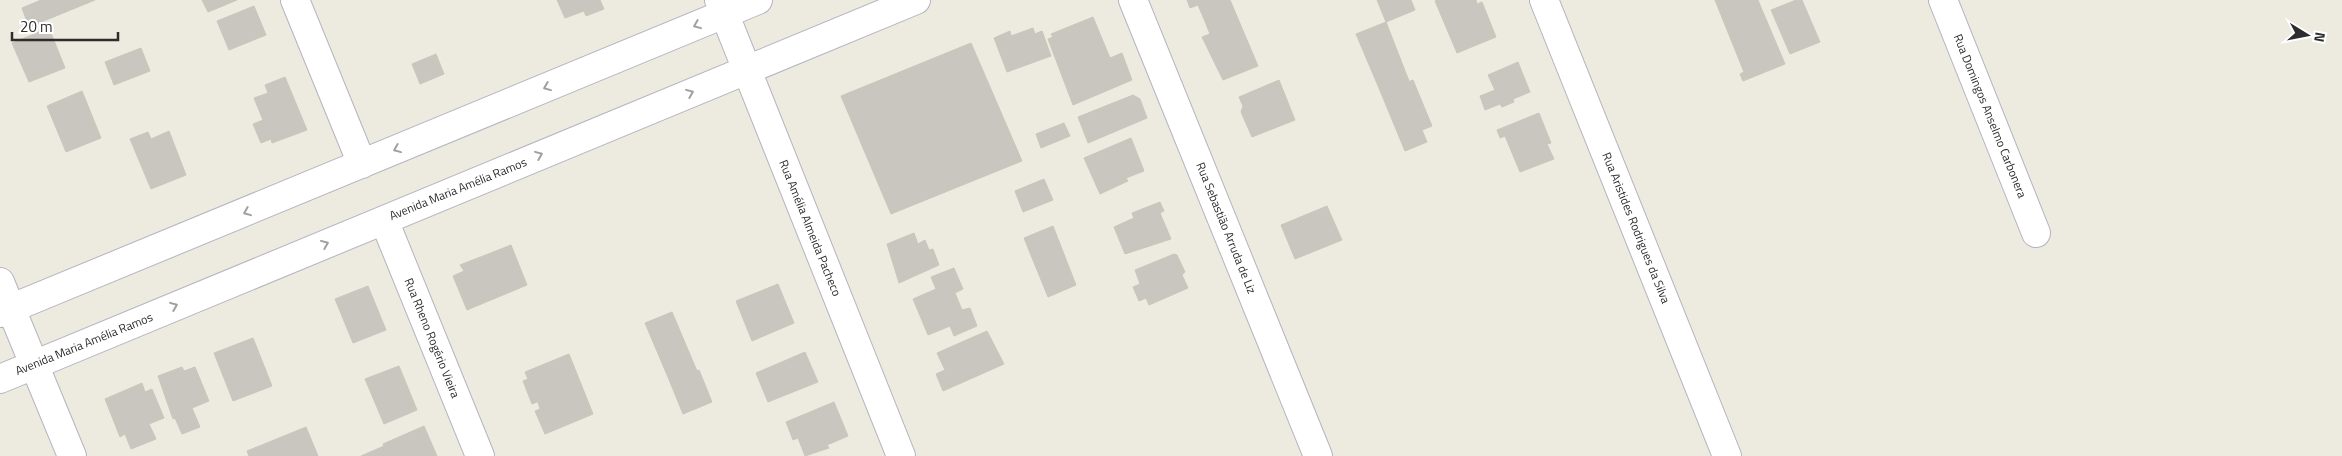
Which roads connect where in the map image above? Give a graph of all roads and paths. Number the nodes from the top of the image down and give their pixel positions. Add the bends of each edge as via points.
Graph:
1 (295, 0) edge
2 (758, 0) edge
3 (916, 0) edge
4 (1133, 0) edge
5 (1544, 0) edge
6 (1943, 0) edge
7 (722, 7) edge
8 (747, 70) junction
9 (362, 164) junction
10 (384, 220) junction
11 (2036, 232) dead end
12 (0, 282) edge
13 (6, 311) edge
14 (34, 364) junction
15 (0, 379) edge
16 (72, 456) edge
17 (480, 456) edge
18 (901, 456) edge
19 (1318, 456) edge
20 (1727, 456) edge

1 - 9 street
2 - 7 street
3 - 8 street, Avenida Maria Amélia Ramos
4 - 19 street, Rua Sebastião Arruda de Liz
5 - 20 street, Rua Aristides Rodrigues da Silva
6 - 11 street, Rua Domingos Anselmo Carbonera
7 - 8 street, Rua Amélia Almeida Pacheco
7 -> 9 street
10 -> 8 street, Avenida Maria Amélia Ramos
8 - 18 street, Rua Amélia Almeida Pacheco
9 -> 13 street
14 -> 10 street, Avenida Maria Amélia Ramos
10 - 17 street, Rua Rheno Rogério Vieira
12 - 13 street
13 - 14 street
14 - 15 street, Avenida Maria Amélia Ramos
14 - 16 street

